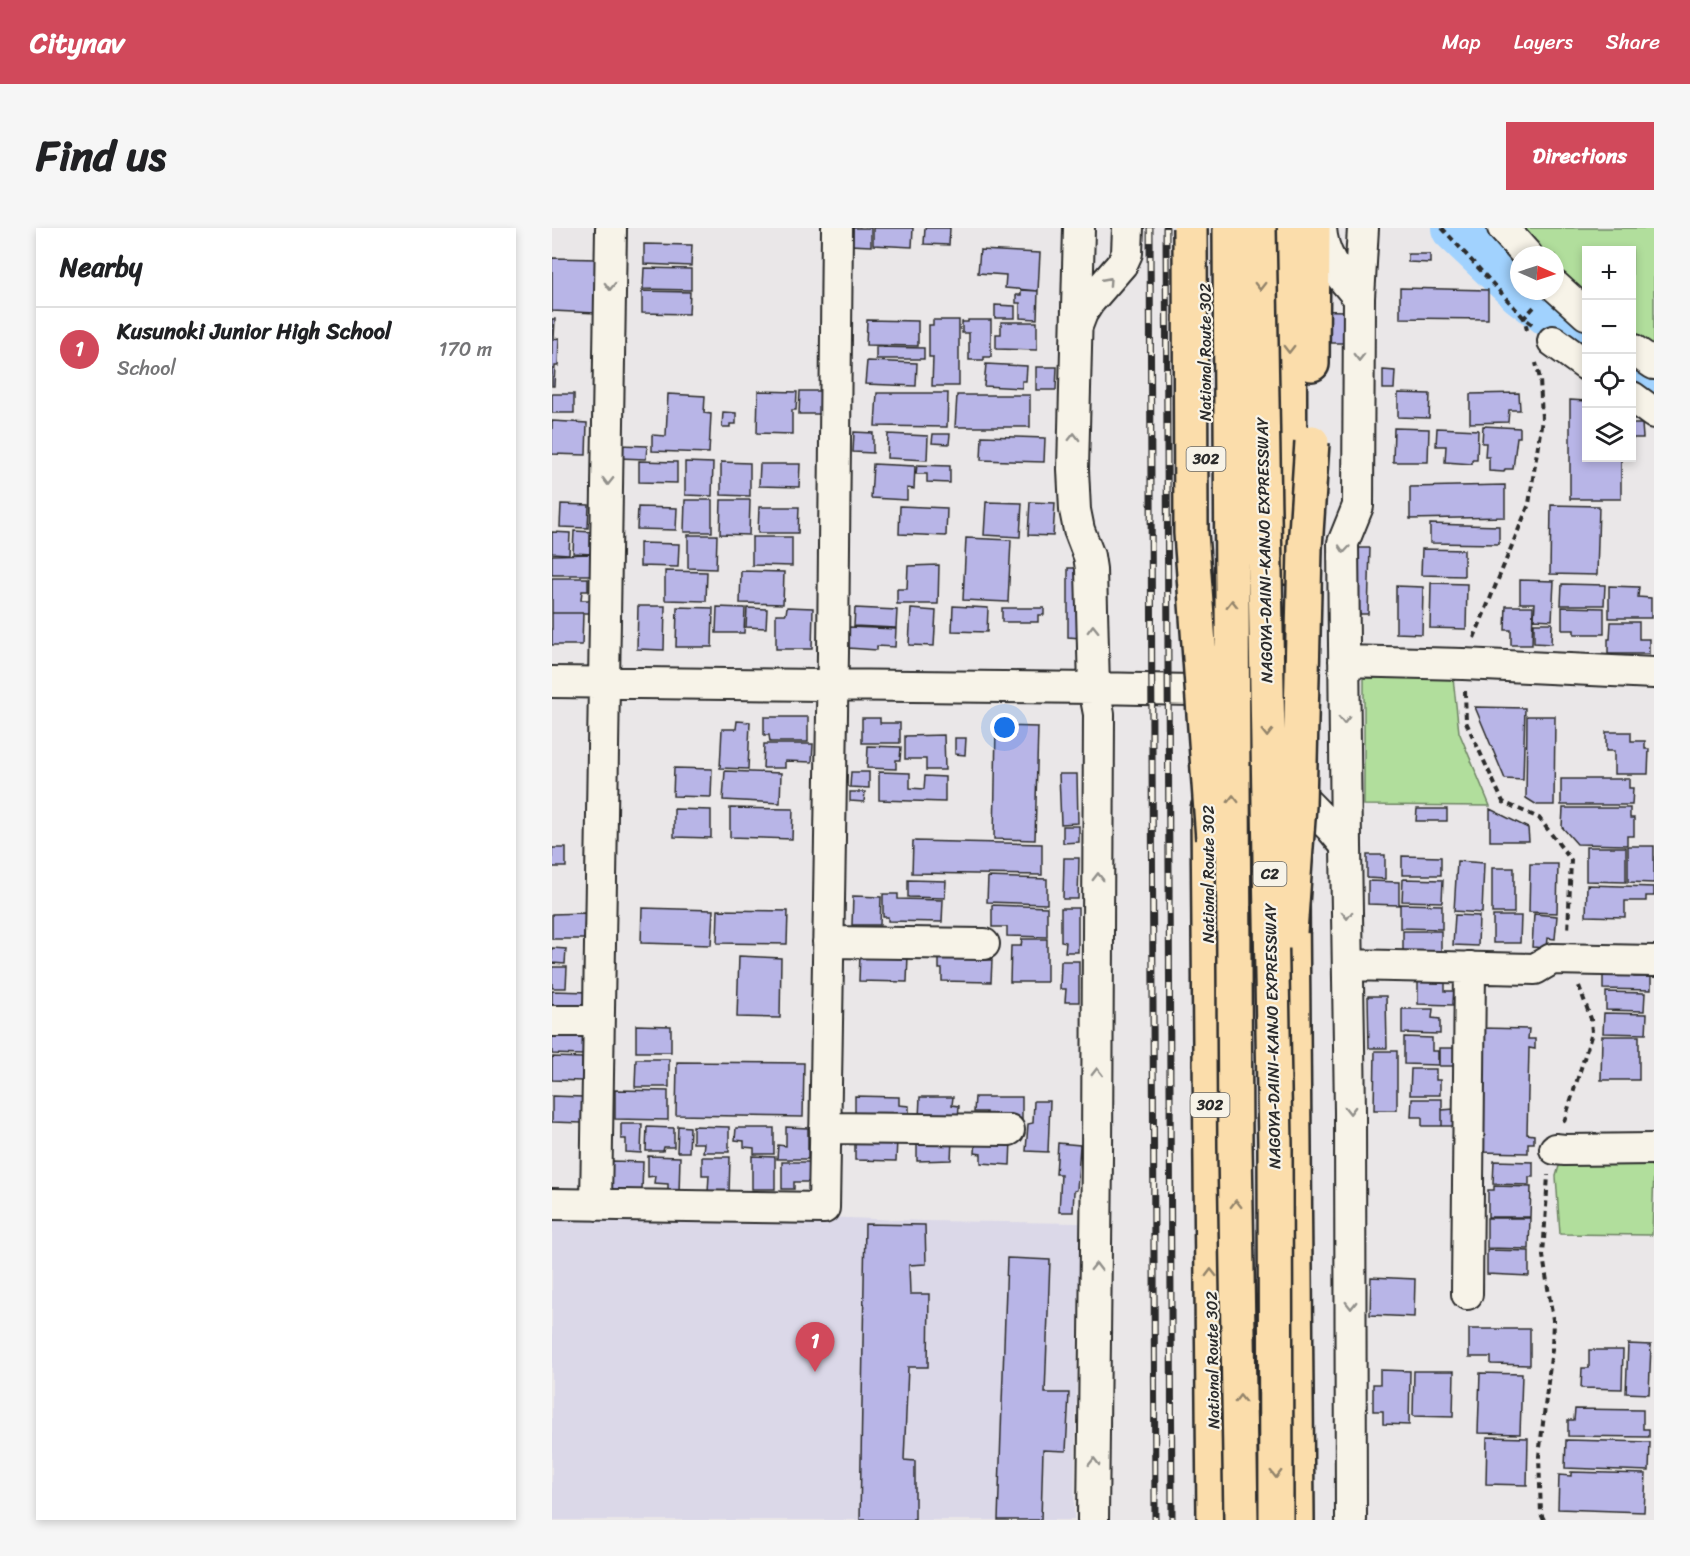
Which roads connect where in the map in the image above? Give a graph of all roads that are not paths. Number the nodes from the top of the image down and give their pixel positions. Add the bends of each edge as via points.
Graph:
1 (611, 228) edge
2 (837, 228) edge
3 (1079, 228) edge
4 (1128, 228) edge
5 (1190, 228) edge
6 (1205, 228) edge
7 (1230, 228) edge
8 (1259, 228) edge
9 (1289, 228) edge
10 (1313, 228) edge
11 (1321, 228) edge
12 (1363, 228) edge
13 (1503, 228) edge
14 (1519, 246) edge
15 (1564, 294) edge
16 (1359, 298) junction
17 (1582, 310) edge
18 (1076, 329) junction
19 (1539, 346) road end
20 (1636, 352) edge
21 (1582, 363) edge
22 (1654, 364) edge
23 (1636, 400) edge
24 (1654, 413) edge
25 (1344, 662) junction
26 (1654, 672) edge
27 (552, 682) edge
28 (605, 683) junction
29 (832, 685) junction
30 (1094, 688) junction
31 (1207, 690) junction
32 (1290, 692) junction
33 (1291, 787) junction
34 (1346, 846) junction
35 (828, 942) junction
36 (984, 944) dead end
37 (1654, 961) edge
38 (1348, 965) junction
39 (1470, 967) junction
40 (552, 1021) edge
41 (598, 1021) junction
42 (825, 1128) junction
43 (1009, 1130) dead end
44 (1235, 1146) junction
45 (1275, 1146) junction
46 (1555, 1149) road end
47 (1654, 1149) edge
48 (552, 1204) edge
49 (596, 1205) junction
50 (1467, 1294) dead end
51 (1093, 1520) edge
52 (1214, 1520) edge
53 (1240, 1520) edge
54 (1276, 1520) edge
55 (1297, 1520) edge
56 (1351, 1520) edge

1 -> 28 street
2 - 29 street
3 - 18 street
18 -> 4 street via 1089,302 1122,264 1127,253
5 - 44 highway, bridge via 1191,533
6 - 31 highway, National Route 302 / 302
44 -> 7 highway, NAGOYA-DAINI-KANJO EXPRESSWAY / C2, bridge
8 -> 45 highway, NAGOYA-DAINI-KANJO EXPRESSWAY / C2, bridge
9 -> 32 highway
10 - 45 highway, bridge via 1312,442 1305,548 1299,805
11 - 16 street via 1325,251 1334,269
12 - 16 street
13 - 14 street
15 - 17 street
16 -> 25 street via 1358,506 1343,543
30 -> 18 street via 1091,569 1075,510
19 - 21 street
20 - 22 street
23 - 24 street
25 - 26 street
25 -> 34 street
27 - 28 street
28 - 29 street
28 - 41 street
29 - 30 street
29 - 35 street
30 - 31 street
51 -> 30 street via 1099,714
31 - 32 street
52 -> 31 highway, National Route 302 / 302
32 - 33 highway
33 - 34 street
33 - 55 highway
34 -> 38 street
35 - 36 street
35 - 42 street
37 - 39 street via 1552,958 1535,969
38 - 39 street
38 -> 56 street
39 - 50 street
40 - 41 street
41 - 49 street
42 - 43 street
42 - 49 street via 824,1208
53 -> 44 highway, NAGOYA-DAINI-KANJO EXPRESSWAY / C2, bridge
45 -> 54 highway, NAGOYA-DAINI-KANJO EXPRESSWAY / C2, bridge
46 - 47 street
48 - 49 street

